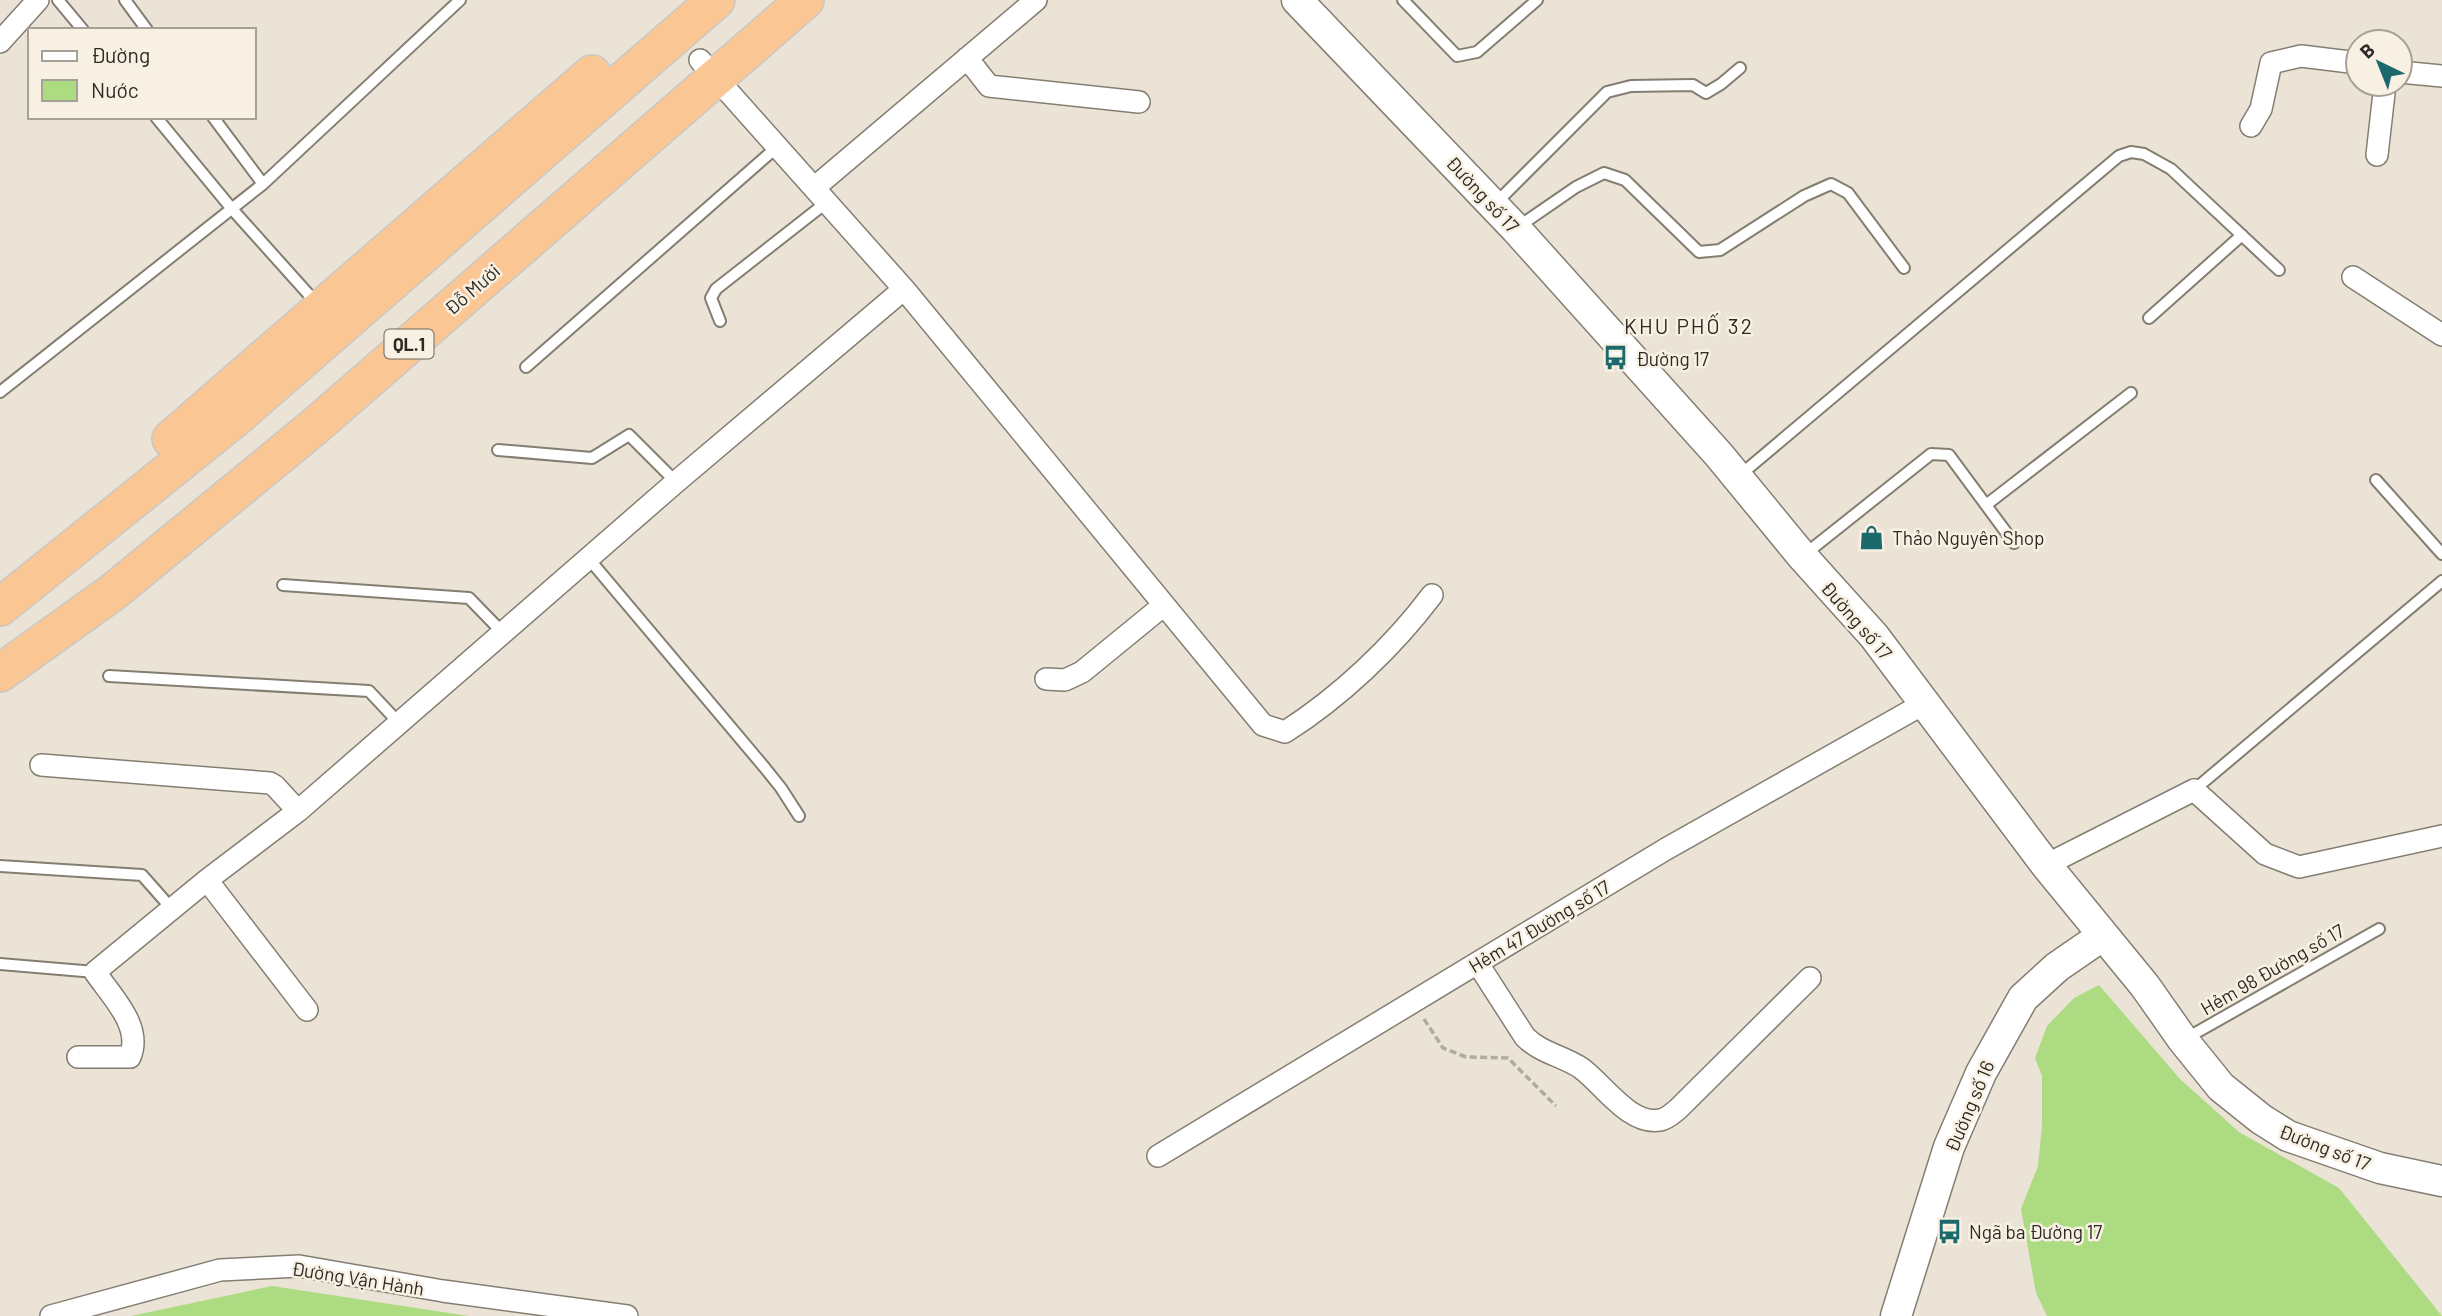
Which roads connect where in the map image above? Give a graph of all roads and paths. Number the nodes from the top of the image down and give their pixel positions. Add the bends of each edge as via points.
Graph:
1 (38, 0) edge
2 (58, 0) edge
3 (125, 0) edge
4 (460, 0) edge
5 (678, 0) edge
6 (716, 0) edge
7 (772, 0) edge
8 (805, 0) edge
9 (1037, 0) edge
10 (1297, 0) edge
11 (1403, 0) edge
12 (1537, 0) edge
13 (81, 28) edge
14 (146, 28) edge
15 (0, 41) edge
16 (967, 58) junction
17 (2344, 61) edge
18 (707, 68) junction
19 (1741, 68) dead end
20 (2414, 73) edge
21 (2442, 76) edge
22 (2383, 98) edge
23 (1139, 102) dead end
24 (158, 119) edge
25 (214, 119) edge
26 (2251, 125) dead end
27 (777, 147) junction
28 (2377, 155) dead end
29 (263, 184) junction
30 (820, 195) junction
31 (1494, 205) junction
32 (232, 209) junction
33 (1516, 229) junction
34 (2242, 235) junction
35 (1904, 268) dead end
36 (2279, 270) dead end
37 (2353, 277) dead end
38 (904, 289) junction
39 (331, 318) junction
40 (2149, 318) dead end
41 (720, 321) dead end
42 (2442, 335) edge
43 (526, 367) dead end
44 (0, 393) edge
45 (2131, 393) dead end
46 (498, 450) dead end
47 (1737, 478) junction
48 (2376, 480) dead end
49 (676, 482) junction
50 (1986, 505) junction
51 (2014, 543) dead end
52 (2442, 554) edge
53 (1802, 556) junction
54 (589, 559) junction
55 (0, 579) edge
56 (2442, 581) edge
57 (283, 585) dead end
58 (1432, 595) dead end
59 (1164, 605) junction
60 (0, 607) edge
61 (504, 634) junction
62 (0, 646) edge
63 (0, 673) edge
64 (109, 676) dead end
65 (1046, 679) dead end
66 (1925, 703) junction
67 (399, 723) junction
68 (41, 765) dead end
69 (2194, 790) junction
70 (298, 811) junction
71 (799, 816) dead end
72 (2442, 836) edge
73 (2046, 865) junction
74 (0, 866) edge
75 (207, 880) junction
76 (172, 909) junction
77 (2379, 929) dead end
78 (2102, 936) junction
79 (0, 964) edge
80 (1478, 964) junction
81 (95, 972) junction
82 (1811, 978) dead end
83 (1413, 1003) junction
84 (307, 1010) dead end
85 (2183, 1040) junction
86 (78, 1057) dead end
87 (1556, 1106) dead end
88 (1158, 1157) dead end
89 (2442, 1181) edge
90 (51, 1316) edge
91 (627, 1316) edge
92 (1896, 1316) edge

1 - 15 street
2 - 13 lane
3 - 14 lane
4 - 29 lane
5 - 39 highway
6 - 39 highway
7 - 18 highway, Đỗ Mười / QL.1
8 - 18 highway, Đỗ Mười / QL.1
9 - 16 street
10 - 31 street, Đường số 17
11 - 12 lane via 1457,56 1477,52
16 - 23 street via 989,86
16 - 30 street
17 - 26 street via 2301,56 2270,63 2261,109
18 - 27 street
18 - 62 highway, Đỗ Mười / QL.1 via 390,337 66,599
18 - 63 highway, Đỗ Mười / QL.1 via 314,427 113,592
19 - 31 lane via 1706,93 1693,85 1632,86 1607,92
20 - 21 street
22 - 28 street
24 - 32 lane
25 - 29 lane
27 - 30 street
27 - 43 lane
29 - 32 lane
30 - 38 street
30 - 41 lane via 716,289 711,298
31 - 33 street, Đường số 17
32 - 39 lane
32 - 44 lane
33 - 35 lane via 1604,173 1626,180 1699,252 1720,250 1831,184 1848,193
33 - 47 street, Đường số 17
34 - 36 lane
34 - 40 lane
34 - 47 lane via 2161,162 2131,152 2119,156
37 - 42 street
38 - 49 street
38 - 59 street
39 - 55 highway via 159,449
39 - 60 highway via 158,481
45 - 50 lane
46 - 49 lane via 592,458 629,435
47 - 53 street, Đường số 17
48 - 52 lane
49 - 54 street
50 - 51 lane
50 - 53 lane via 1949,455 1931,454
53 - 66 street, Đường số 17 via 1874,636
54 - 61 street
54 - 71 lane via 765,768
56 - 69 lane
57 - 61 lane via 469,598
58 - 59 street via 1410,625 1320,710 1286,732 1263,725
59 - 65 street via 1082,672 1065,680
61 - 67 street
64 - 67 lane via 369,691
66 - 73 street, Đường số 17
66 - 80 street, Hẻm 47 Đường số 17 via 1666,849
67 - 70 street
68 - 70 street via 270,783
69 - 72 street via 2265,854 2299,867
69 - 73 street
70 - 75 street
73 - 78 street, Đường số 17
74 - 76 lane via 142,875
75 - 76 street
75 - 84 street
76 - 81 street
77 - 85 lane, Hẻm 98 Đường số 17
78 - 85 street, Đường số 17
78 - 92 street, Đường số 16 via 2023,998 1981,1073 1950,1147
79 - 81 lane
80 - 82 street via 1534,1046 1580,1068 1614,1099 1647,1120 1662,1120 1678,1109
80 - 83 street, Hẻm 47 Đường số 17
81 - 86 street via 130,1022 135,1045 130,1056
83 - 87 path via 1443,1048 1466,1056 1508,1058
83 - 88 street, Hẻm 47 Đường số 17
85 - 89 street, Đường số 17 via 2221,1087 2288,1136 2380,1168
90 - 91 street, Đường Vận Hành via 220,1270 299,1266

